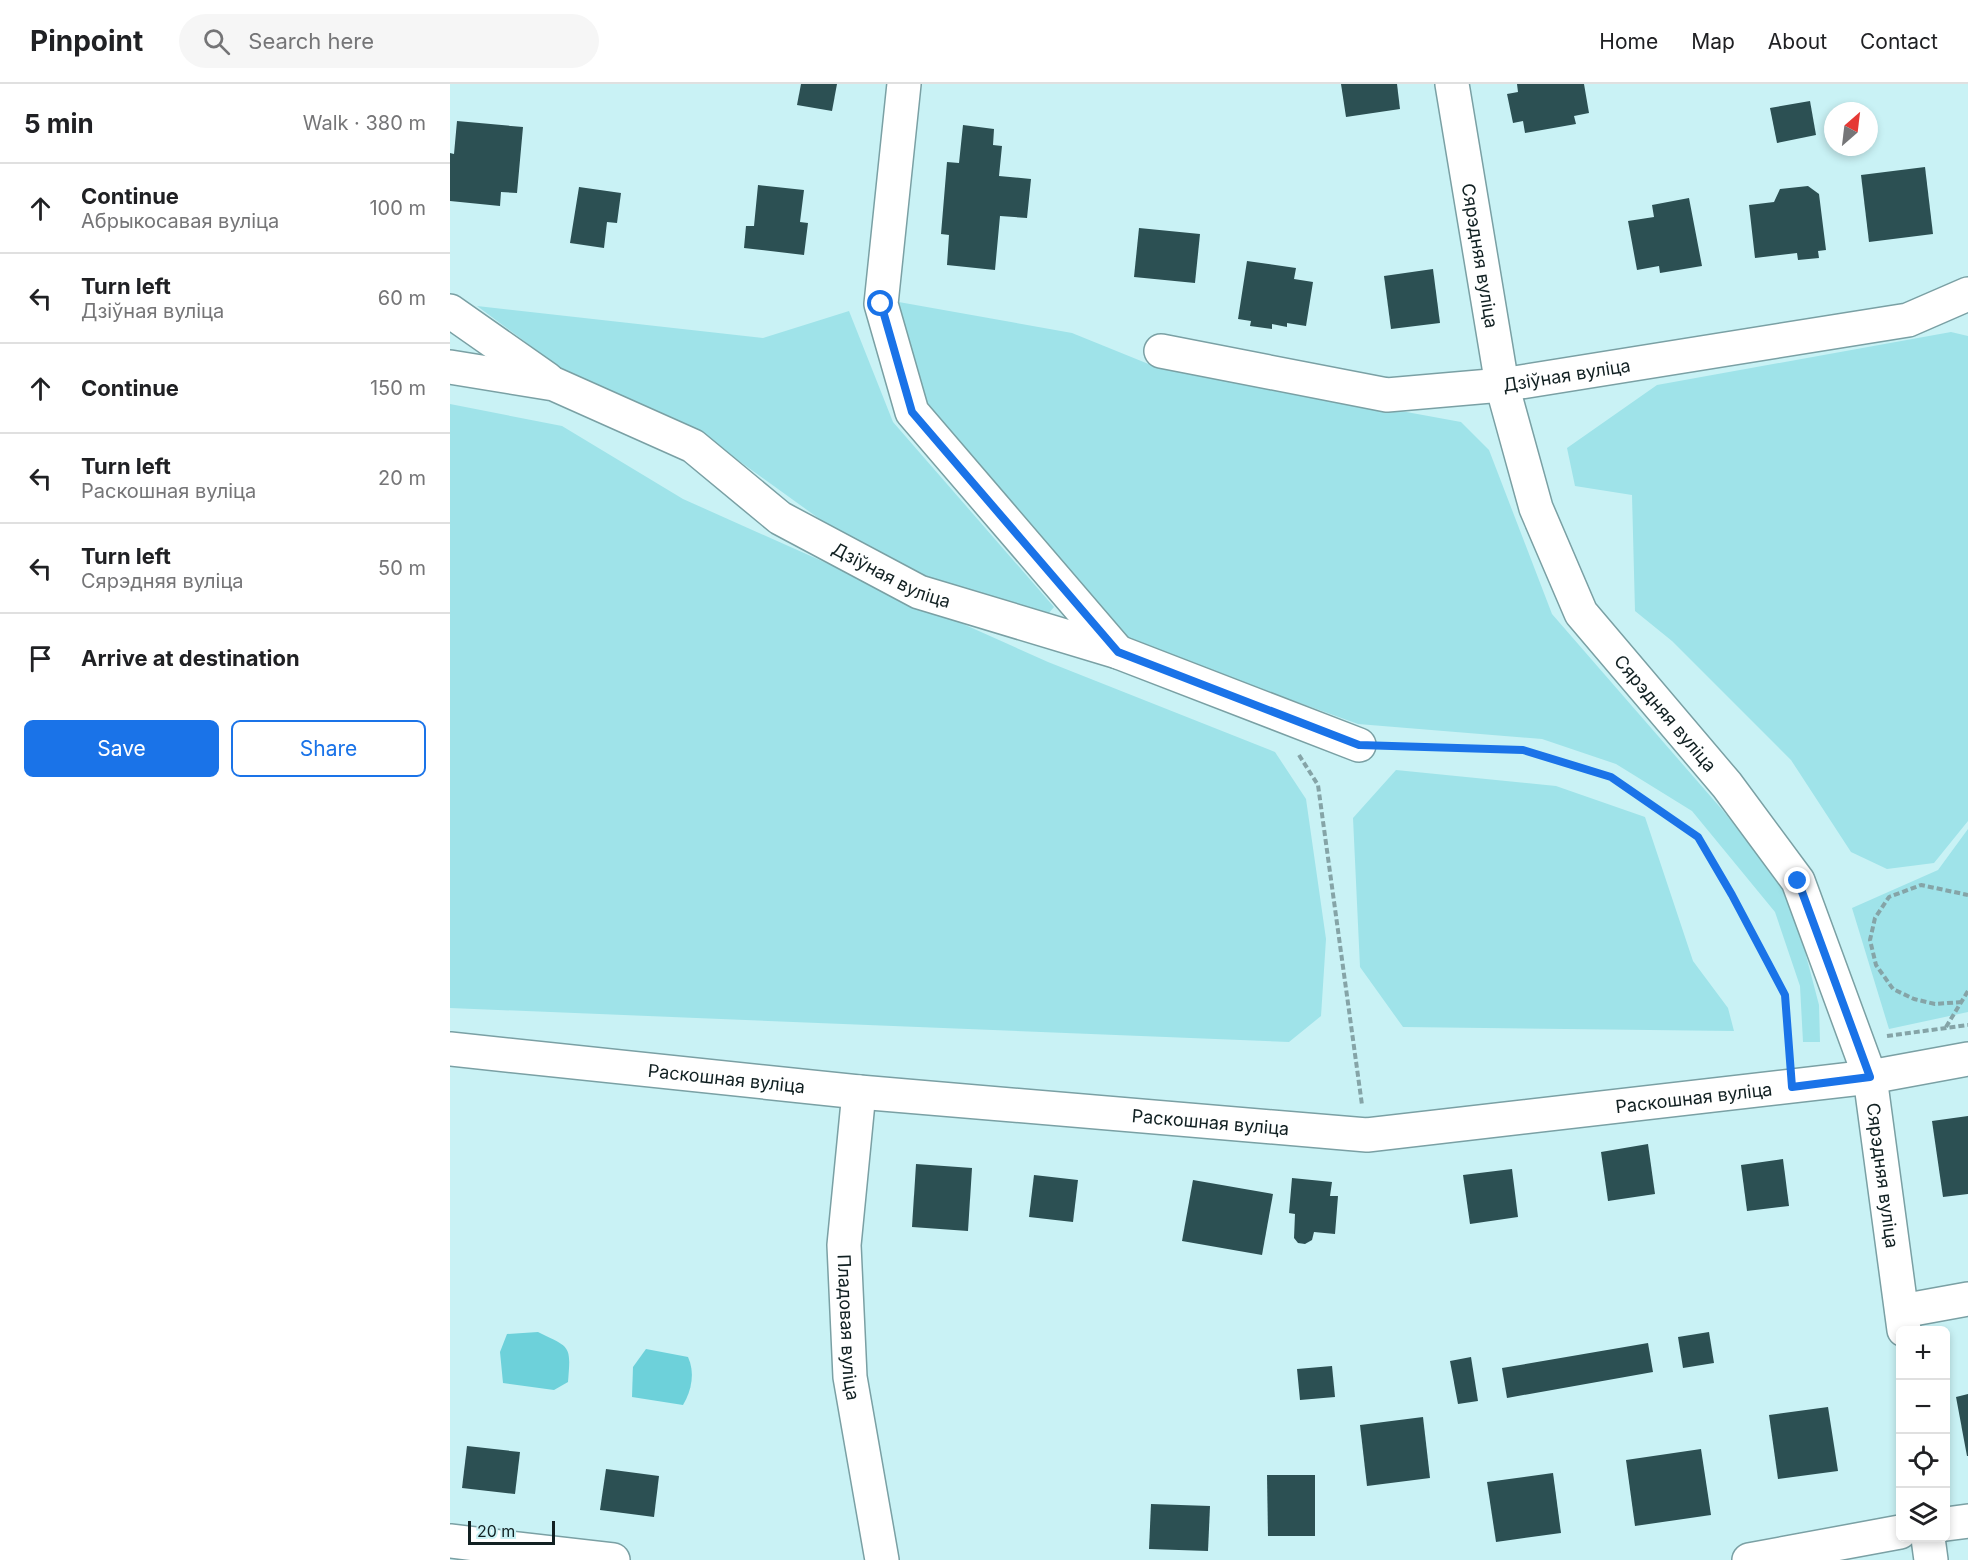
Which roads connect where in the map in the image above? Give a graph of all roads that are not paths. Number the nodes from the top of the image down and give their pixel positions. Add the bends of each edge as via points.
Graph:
1 (904, 84) edge
2 (1452, 84) edge
3 (1968, 294) edge
4 (450, 310) edge
5 (1161, 351) dead end
6 (450, 367) edge
7 (554, 384) junction
8 (1502, 385) junction
9 (1118, 652) junction
10 (1359, 745) road end
11 (450, 1049) edge
12 (1968, 1059) edge
13 (1870, 1077) junction
14 (860, 1092) junction
15 (1968, 1299) edge
16 (1903, 1321) edge
17 (1968, 1521) edge
18 (1950, 1523) edge
19 (1896, 1533) edge
20 (450, 1541) edge
21 (1929, 1542) edge
22 (613, 1560) edge
23 (882, 1560) edge
24 (1749, 1560) edge
25 (1931, 1560) edge

1 - 9 street via 881,304 912,412
2 - 8 street, Сярэдняя вуліца
3 - 8 street, Дзіўная вуліца via 1908,320
4 - 7 street
5 - 8 street, Дзіўная вуліца via 1388,395
6 - 7 street, Дзіўная вуліца
7 - 9 street, Дзіўная вуліца via 693,446 780,518 919,592
8 - 13 street, Сярэдняя вуліца via 1536,508 1581,613 1727,785 1798,881
9 - 10 street, Дзіўная вуліца
11 - 14 street, Раскошная вуліца
12 - 13 street, Раскошная вуліца
13 - 14 street, Раскошная вуліца via 1367,1135
13 - 16 street, Сярэдняя вуліца
14 - 23 street, Пладовая вуліца via 844,1245 850,1377
15 - 16 street
17 - 18 street
19 - 24 street
20 - 22 street
21 - 25 street

